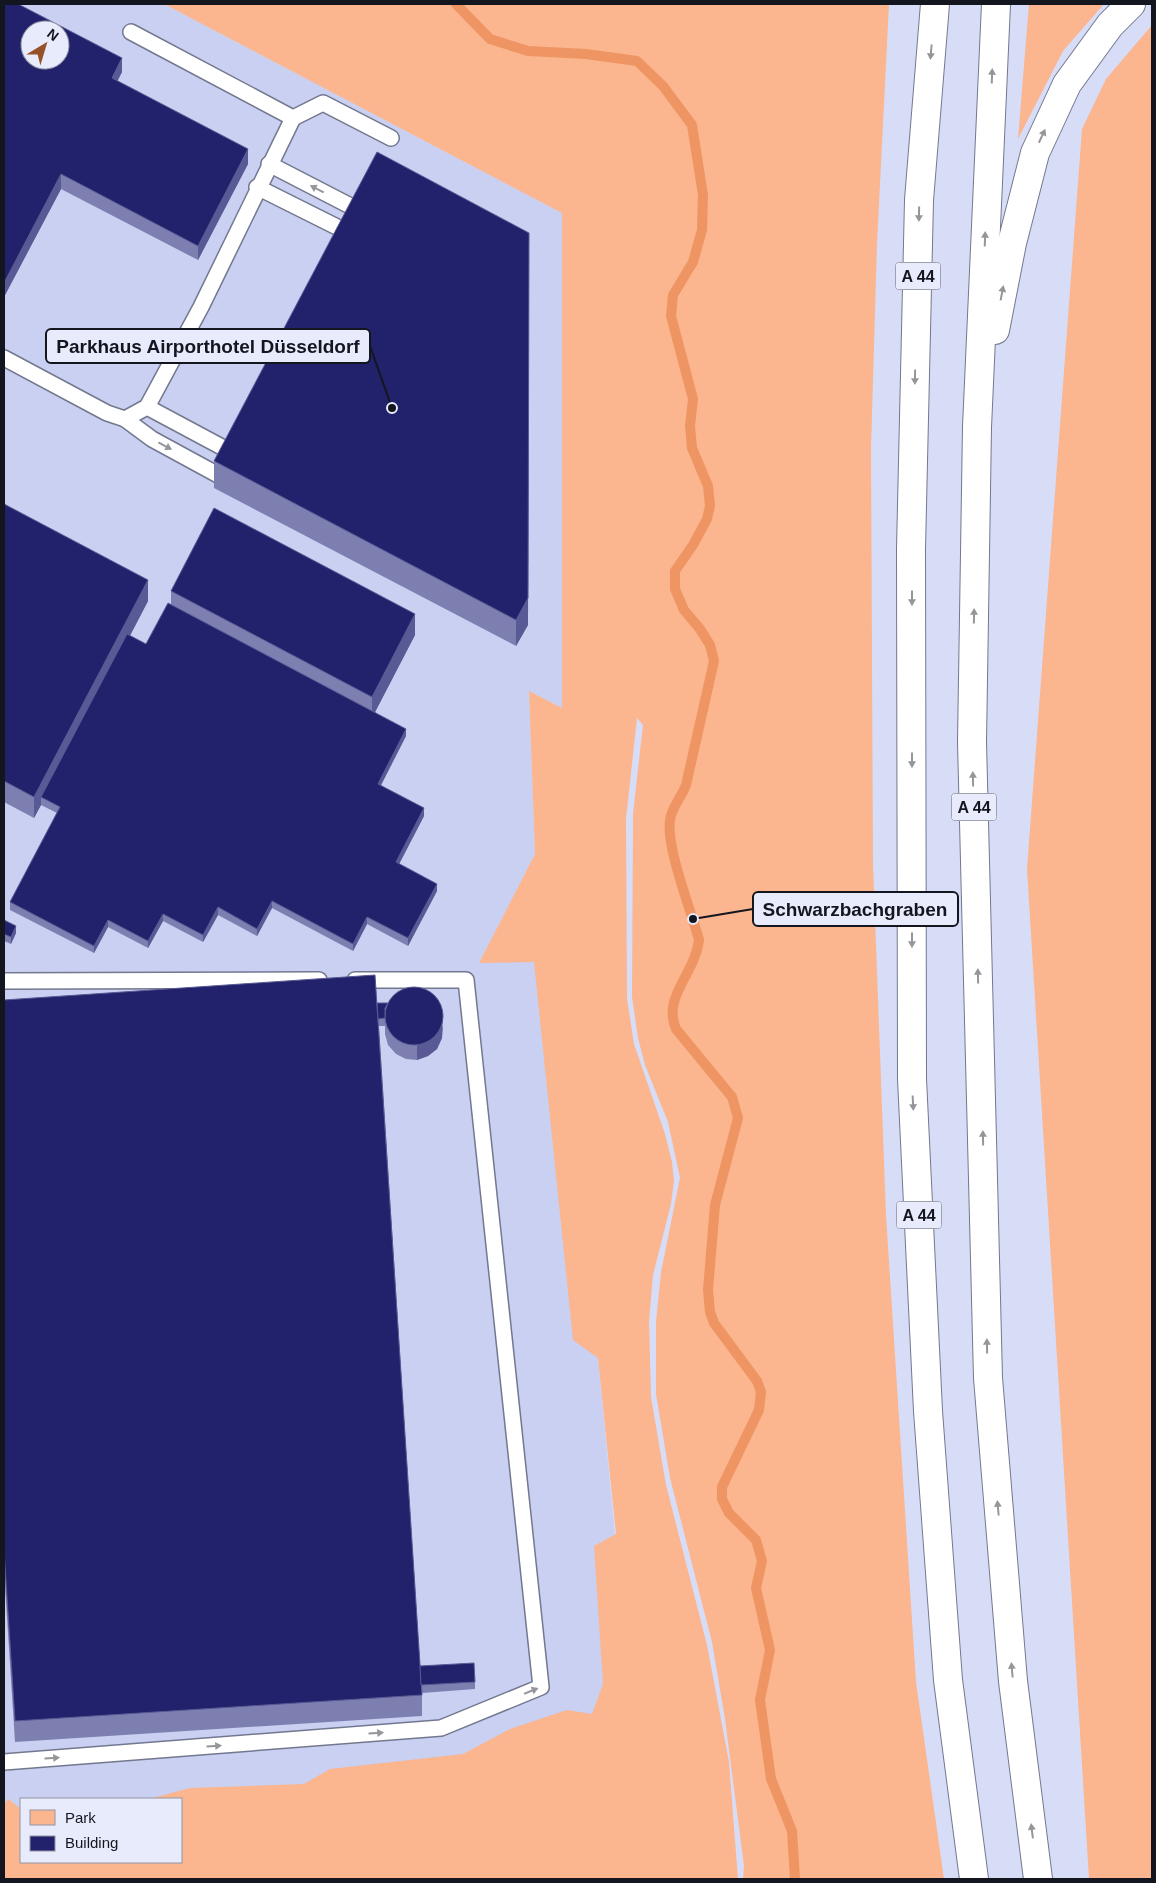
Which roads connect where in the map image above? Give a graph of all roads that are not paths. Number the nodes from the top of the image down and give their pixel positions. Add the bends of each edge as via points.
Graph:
1 (935, 4) edge
2 (996, 4) edge
3 (1132, 4) edge
4 (131, 32) dead end
5 (293, 118) junction
6 (391, 138) dead end
7 (269, 164) junction
8 (257, 187) junction
9 (360, 212) edge
10 (348, 233) edge
11 (4, 358) edge
12 (147, 407) junction
13 (125, 419) junction
14 (977, 427) junction
15 (232, 453) edge
16 (220, 476) edge
17 (4, 981) edge
18 (4, 1762) edge
19 (974, 1879) edge
20 (1038, 1879) edge

1 -> 19 highway, A 44 via 919,200 911,549 912,1079 928,1411 948,1680
14 -> 2 highway, A 44
14 -> 3 highway via 1012,243 1035,153 1067,84 1110,25
4 - 5 lane
5 - 6 lane via 323,103
5 - 7 lane
7 - 8 lane
9 -> 7 lane
8 - 10 lane
8 - 12 lane via 201,307
11 - 13 lane via 107,413
12 - 13 lane
12 - 15 lane
13 -> 16 lane via 152,439
20 -> 14 highway, A 44 via 1013,1681 988,1378 972,742
18 -> 17 lane via 440,1728 541,1686 466,980

